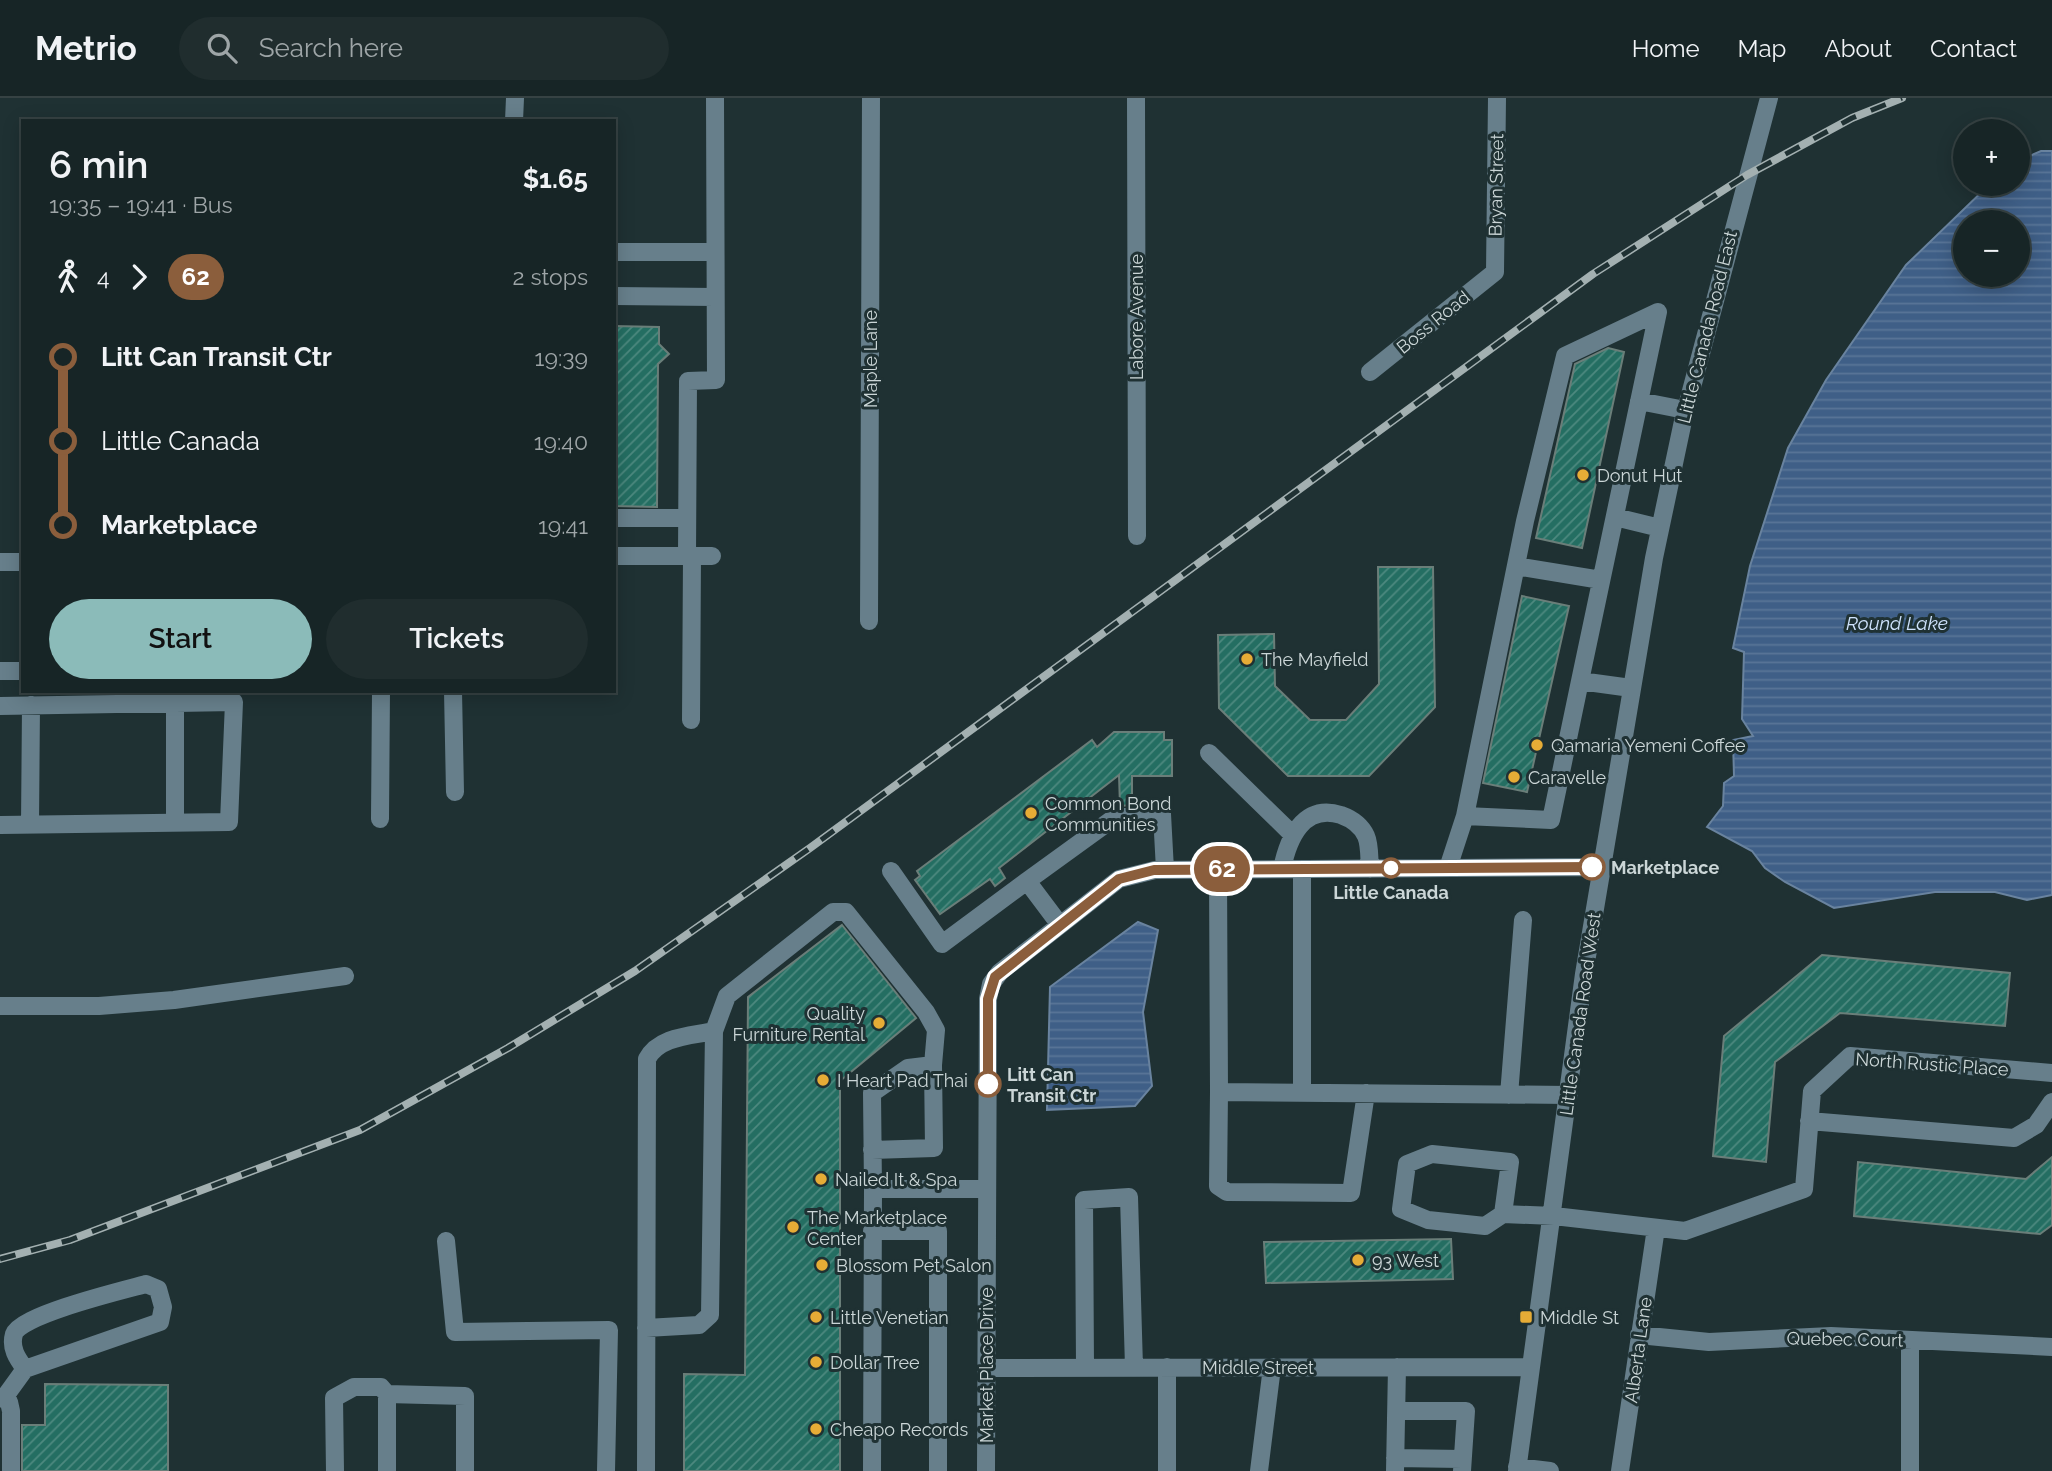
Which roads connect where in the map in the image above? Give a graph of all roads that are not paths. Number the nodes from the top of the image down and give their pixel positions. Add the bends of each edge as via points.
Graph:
1 (515, 98) edge
2 (715, 98) edge
3 (872, 98) edge
4 (1136, 98) edge
5 (1497, 98) edge
6 (1769, 98) edge
7 (514, 119) edge
8 (616, 251) edge
9 (715, 251) junction
10 (1495, 272) joint
11 (616, 296) edge
12 (715, 297) junction
13 (1370, 372) dead end
14 (1639, 401) junction
15 (1685, 410) junction
16 (616, 517) edge
17 (687, 517) junction
18 (1615, 517) junction
19 (1660, 528) junction
20 (1137, 536) dead end
21 (616, 556) edge
22 (690, 556) junction
23 (712, 556) dead end
24 (1654, 558) joint
25 (0, 562) edge
26 (21, 562) edge
27 (1516, 566) junction
28 (1601, 580) junction
29 (869, 621) dead end
30 (0, 671) edge
31 (21, 671) edge
32 (1580, 681) junction
33 (1631, 688) junction
34 (380, 693) edge
35 (453, 693) edge
36 (233, 697) edge
37 (175, 703) junction
38 (31, 705) junction
39 (0, 706) edge
40 (691, 720) dead end
41 (1209, 753) dead end
42 (455, 792) dead end
43 (1465, 816) junction
44 (380, 819) dead end
45 (175, 823) junction
46 (0, 825) edge
47 (30, 825) junction
48 (1292, 834) junction
49 (1601, 867) junction
50 (1448, 868) junction
51 (1217, 869) junction
52 (1282, 869) junction
53 (1303, 869) junction
54 (1370, 869) junction
55 (1165, 870) junction
56 (891, 871) dead end
57 (1027, 881) junction
58 (1523, 920) dead end
59 (1060, 925) junction
60 (345, 976) dead end
61 (0, 1006) edge
62 (714, 1031) junction
63 (933, 1065) junction
64 (2052, 1073) edge
65 (1219, 1092) junction
66 (1302, 1092) junction
67 (1366, 1093) junction
68 (1509, 1095) junction
69 (1569, 1096) junction
70 (2052, 1102) edge
71 (1810, 1121) junction
72 (872, 1150) junction
73 (873, 1189) junction
74 (987, 1189) junction
75 (1503, 1214) junction
76 (1554, 1216) junction
77 (1656, 1228) junction
78 (872, 1231) junction
79 (446, 1241) dead end
80 (646, 1328) junction
81 (1639, 1335) junction
82 (1910, 1340) junction
83 (2052, 1347) edge
84 (1085, 1367) junction
85 (1134, 1367) junction
86 (1167, 1367) junction
87 (1272, 1367) junction
88 (1397, 1367) junction
89 (1529, 1367) junction
90 (986, 1368) junction
91 (25, 1369) junction
92 (387, 1394) junction
93 (2, 1397) edge
94 (1397, 1410) junction
95 (1395, 1465) edge
96 (1462, 1465) edge
97 (1517, 1469) edge
98 (11, 1471) edge
99 (335, 1471) edge
100 (387, 1471) edge
101 (465, 1471) edge
102 (606, 1471) edge
103 (646, 1471) edge
104 (872, 1471) edge
105 (938, 1471) edge
106 (986, 1471) edge
107 (1167, 1471) edge
108 (1259, 1471) edge
109 (1550, 1471) edge
110 (1620, 1471) edge
111 (1910, 1471) edge

1 - 7 street
2 - 9 street
3 - 29 street, Maple Lane
4 - 20 street, Labore Avenue
5 - 10 street, Bryan Street
6 - 15 street, Little Canada Road East
8 - 9 street
9 - 12 street
10 - 13 street, Boss Road
11 - 12 street
12 - 17 street via 716,380 688,381
14 - 15 street
14 - 18 street
14 - 27 street via 1658,312 1565,356
15 - 19 street, Little Canada Road East
16 - 17 street
17 - 22 street
18 - 19 street
18 - 28 street
19 - 24 street, Little Canada Road East
21 - 22 street
22 - 23 street
22 - 40 street
24 - 33 street, Little Canada Road West
25 - 26 street
27 - 28 street
27 - 43 street
28 - 32 street
30 - 31 street
32 - 33 street
32 - 43 street via 1551,820
33 - 49 street, Little Canada Road West
34 - 44 street
35 - 42 street
36 - 37 street
36 - 45 street via 229,822
37 - 38 street
37 - 45 street
38 - 39 street
38 - 47 street
41 - 48 street
43 - 50 street
45 - 47 street
46 - 47 street
48 - 52 street
48 - 54 street via 1303,821 1324,812 1350,819 1367,838
49 - 50 street, Market Place Drive
49 - 69 street, Little Canada Road West
50 - 54 street, Market Place Drive
51 - 52 street, Market Place Drive
51 - 55 street, Market Place Drive
51 - 65 street
52 - 53 street, Market Place Drive
53 - 54 street, Market Place Drive
53 - 66 street
55 - 57 street via 1162,814 1114,818
55 - 59 street, Market Place Drive via 1119,879
56 - 57 street via 943,944
57 - 59 street
58 - 68 street
59 - 74 street, Market Place Drive via 1000,972 989,992
60 - 61 street via 174,1000
62 - 63 street via 727,996 832,912 846,912 926,1012 936,1030
62 - 80 street via 665,1041 653,1048 647,1059
62 - 80 street via 710,1315 699,1325
63 - 72 street via 908,1068 872,1094
63 - 72 street via 934,1148
64 - 71 street, North Rustic Place via 1850,1056 1812,1091
65 - 66 street
65 - 67 street via 1218,1186 1227,1192 1337,1193 1351,1193
66 - 67 street
67 - 68 street
68 - 69 street
69 - 76 street, Little Canada Road West
70 - 71 street via 2036,1125 2014,1138
71 - 77 street, North Rustic Place via 1804,1189 1685,1231
72 - 73 street
73 - 74 street
73 - 78 street
74 - 90 street, Market Place Drive
75 - 75 street via 1510,1162 1432,1154 1407,1164 1401,1209 1428,1220 1485,1226
75 - 76 street, North Rustic Place
76 - 77 street, North Rustic Place
76 - 89 street, Little Canada Road West
77 - 81 street, Alberta Lane
78 - 104 street
78 - 105 street via 938,1231
79 - 102 street via 455,1332 609,1330
80 - 103 street
81 - 82 street, Quebec Court via 1709,1342 1831,1336
81 - 110 street, Alberta Lane
82 - 83 street, Quebec Court
82 - 111 street
84 - 85 street, Middle Street
84 - 85 street via 1084,1200 1129,1197
84 - 90 street, Middle Street
85 - 86 street, Middle Street
86 - 87 street, Middle Street
86 - 107 street
87 - 88 street, Middle Street
87 - 108 street
88 - 89 street, Middle Street
88 - 94 street
89 - 97 street, Little Canada Road West
90 - 106 street, Market Place Drive
91 - 91 street via 160,1322 163,1307 158,1289 146,1284 20,1325 14,1352
91 - 93 street
92 - 99 street via 381,1387 354,1387 334,1398
92 - 100 street
92 - 101 street via 465,1396
93 - 98 street via 9,1402 13,1427
94 - 95 street
94 - 96 street via 1466,1410
95 - 96 street
97 - 109 street

